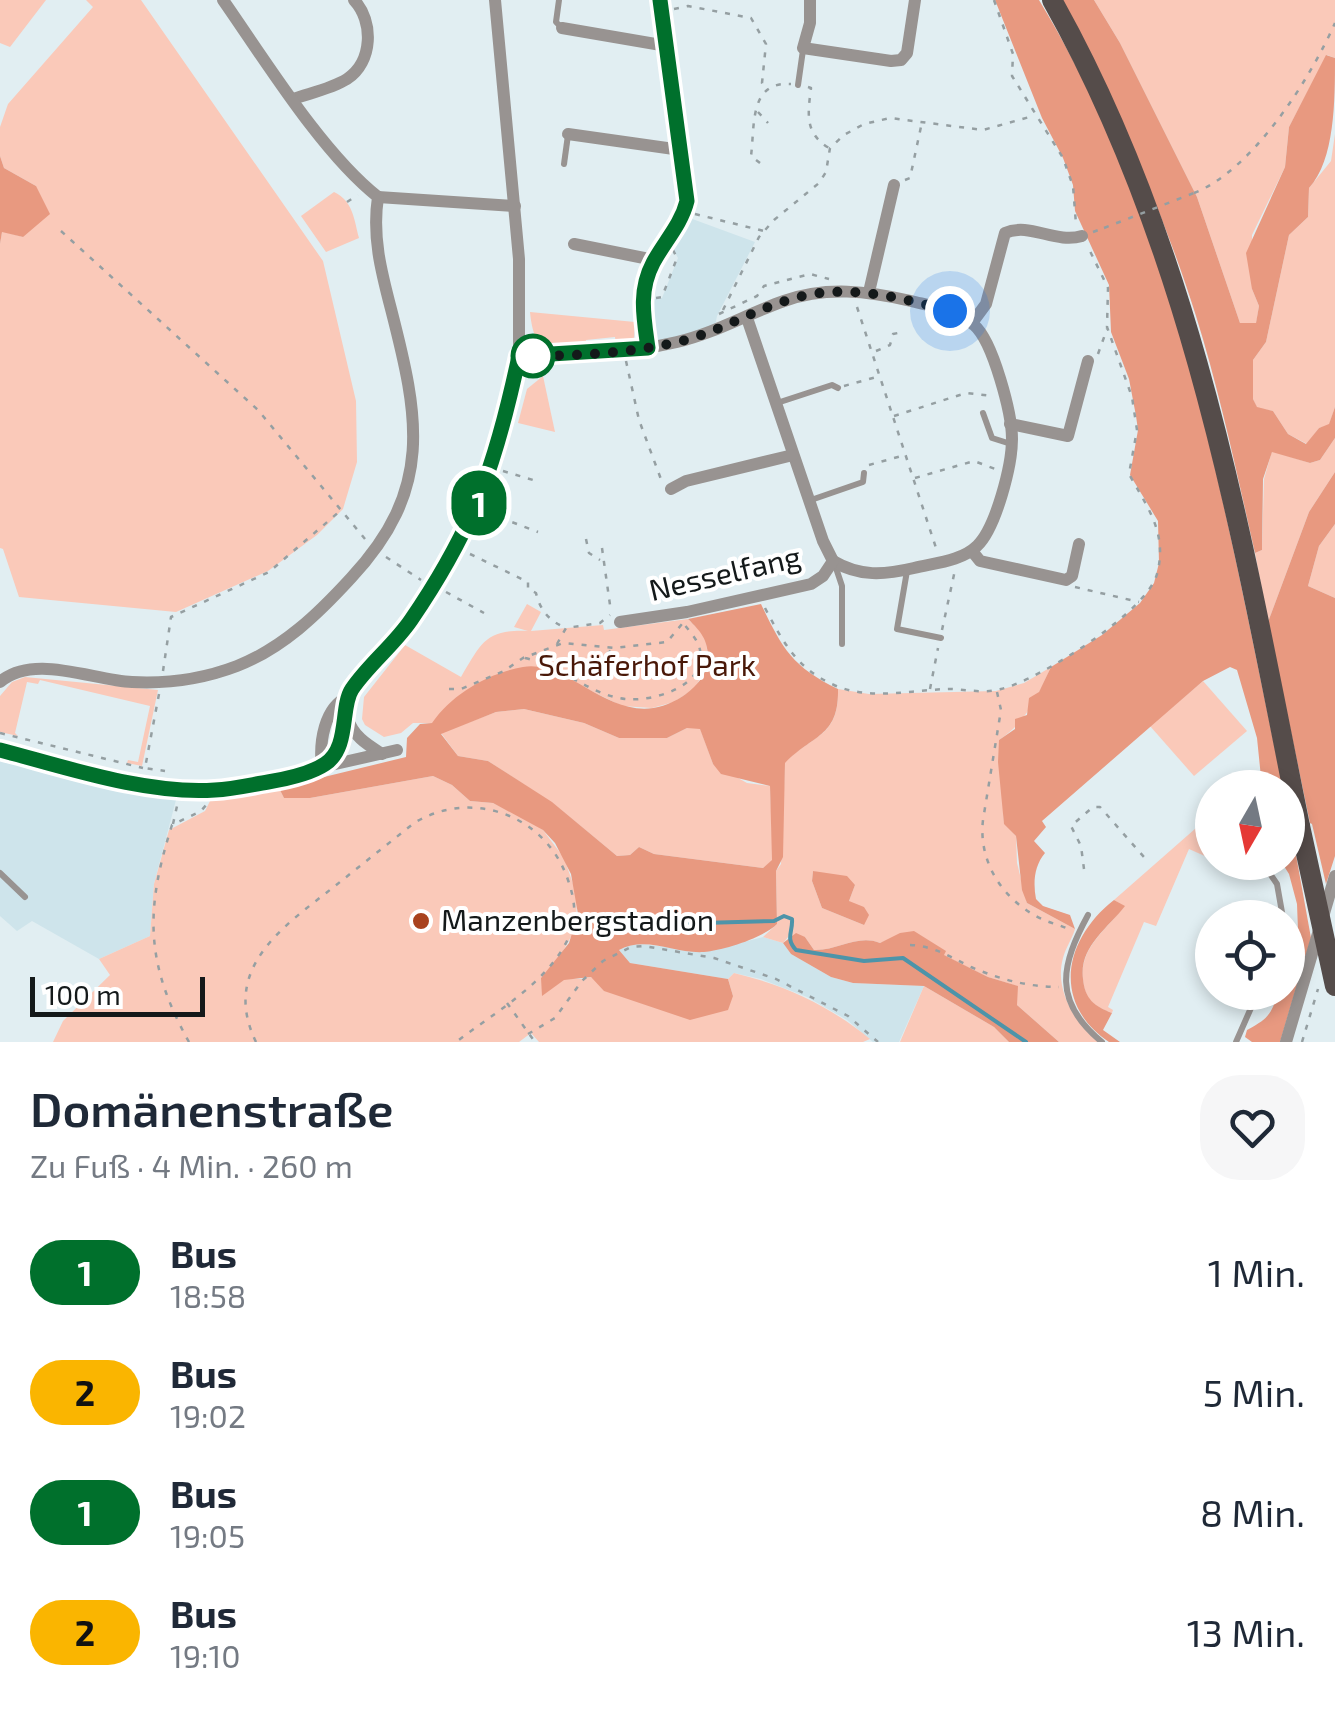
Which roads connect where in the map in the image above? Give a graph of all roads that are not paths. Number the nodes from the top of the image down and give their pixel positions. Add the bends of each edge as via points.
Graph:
1 (223, 0) edge
2 (354, 0) edge
3 (494, 0) edge
4 (560, 0) edge
5 (810, 0) edge
6 (915, 0) edge
7 (1052, 0) edge
8 (661, 6) edge
9 (562, 28) joint
10 (667, 46) junction
11 (803, 48) junction
12 (798, 85) road end
13 (293, 99) junction
14 (568, 134) joint
15 (682, 150) junction
16 (564, 164) dead end
17 (894, 185) road end
18 (378, 197) junction
19 (515, 206) junction
20 (1082, 236) road end
21 (574, 244) dead end
22 (654, 260) junction
23 (870, 292) junction
24 (747, 318) junction
25 (972, 323) junction
26 (648, 348) junction
27 (519, 356) junction
28 (1088, 360) road end
29 (838, 388) road end
30 (776, 403) junction
31 (983, 413) dead end
32 (1010, 424) junction
33 (1011, 444) junction
34 (793, 456) junction
35 (864, 474) road end
36 (670, 490) road end
37 (810, 501) junction
38 (1080, 544) dead end
39 (972, 551) junction
40 (834, 560) junction
41 (907, 570) junction
42 (616, 618) road end
43 (940, 638) road end
44 (842, 644) dead end
45 (0, 682) edge
46 (348, 697) junction
47 (348, 717) junction
48 (0, 750) edge
49 (397, 750) dead end
50 (382, 754) junction
51 (322, 766) junction
52 (0, 872) edge
53 (1335, 876) edge
54 (24, 897) dead end
55 (1088, 915) dead end
56 (1335, 986) edge
57 (1250, 1010) edge
58 (1102, 1042) edge
59 (1236, 1042) edge
60 (1286, 1042) edge

1 - 13 street
2 - 13 street via 368,24 360,64 346,80
3 - 19 street
4 - 9 lane via 556,22
5 - 11 street
6 - 11 street via 902,60
7 - 56 main road, bridge via 1130,161 1189,331 1230,485
8 - 10 street
9 - 10 street
10 - 15 street
11 - 12 lane
13 - 18 street
14 - 15 street
14 - 16 lane
15 - 22 street via 685,209
17 - 23 street
18 - 19 street
18 - 45 street via 374,235 414,423 404,498 376,550 290,636 232,668 161,682 39,668
19 - 27 street
20 - 25 street via 1005,232 986,304
21 - 22 street
22 - 26 street via 643,299
23 - 24 street via 801,296
23 - 25 street via 950,311
24 - 26 street
24 - 30 street
25 - 32 street
26 - 27 street
27 - 46 street via 492,468 458,548
28 - 32 street via 1068,436
29 - 30 lane
30 - 34 street
31 - 33 lane via 992,438
32 - 33 street
33 - 39 street via 988,533
34 - 36 street
34 - 37 street
35 - 37 lane via 863,482
37 - 40 street
38 - 39 street via 1066,580 980,562
39 - 41 street
40 - 41 street via 869,574
40 - 42 street, Nesselfang via 811,584 685,617
40 - 44 lane via 842,586
41 - 43 lane via 898,629
46 - 47 street
46 - 51 street via 328,716
47 - 50 street via 352,730
47 - 51 street via 335,756
48 - 51 street via 86,772 212,791
49 - 50 street
50 - 51 street
52 - 54 lane
53 - 60 street
55 - 58 lane via 1067,958 1065,988
57 - 59 lane

